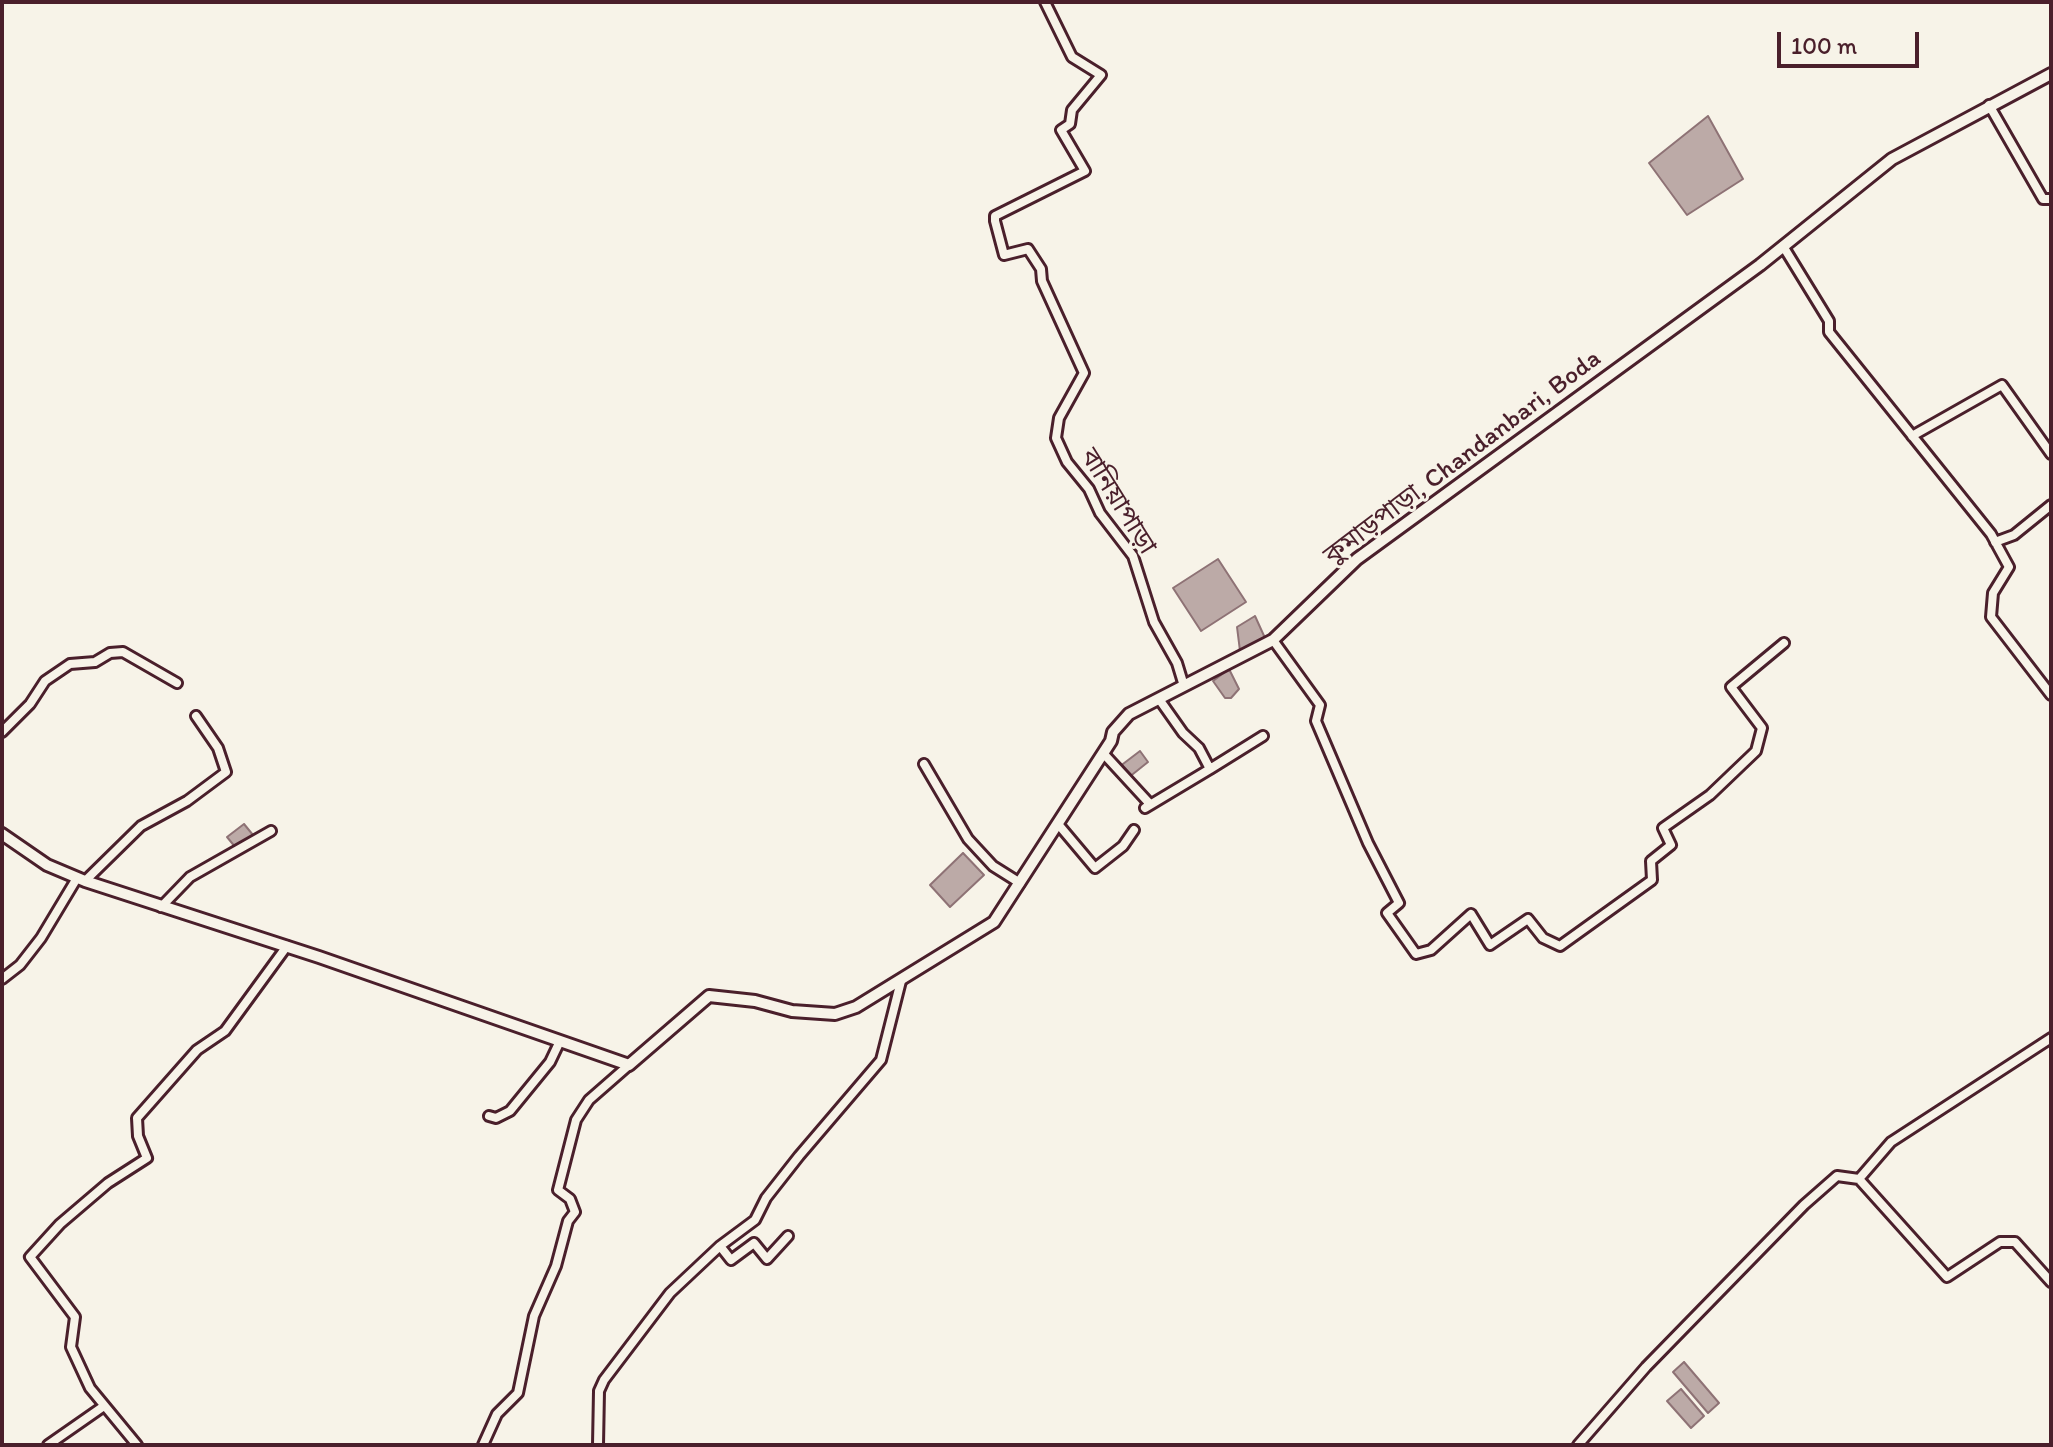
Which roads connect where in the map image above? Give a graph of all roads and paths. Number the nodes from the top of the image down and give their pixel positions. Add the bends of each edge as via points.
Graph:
1 (1045, 2) edge
2 (2051, 74) edge
3 (1989, 105) junction
4 (2051, 199) edge
5 (1783, 246) junction
6 (1912, 436) junction
7 (2051, 454) edge
8 (2051, 505) edge
9 (1995, 542) junction
10 (1273, 640) junction
11 (1784, 643) dead end
12 (177, 683) dead end
13 (1184, 686) junction
14 (2051, 695) edge
15 (1159, 699) junction
16 (196, 716) dead end
17 (2, 732) edge
18 (1263, 736) dead end
19 (1103, 753) junction
20 (924, 764) dead end
21 (1210, 769) junction
22 (1058, 824) junction
23 (1134, 830) dead end
24 (271, 831) dead end
25 (2, 834) edge
26 (81, 880) junction
27 (1020, 883) junction
28 (161, 907) junction
29 (287, 946) junction
30 (2, 979) edge
31 (901, 981) junction
32 (2051, 1038) edge
33 (560, 1041) junction
34 (629, 1065) junction
35 (489, 1116) dead end
36 (1859, 1179) junction
37 (788, 1236) dead end
38 (720, 1246) junction
39 (2051, 1282) edge
40 (104, 1406) junction
41 (48, 1445) edge
42 (137, 1445) edge
43 (483, 1445) edge
44 (598, 1445) edge
45 (1578, 1445) edge

1 - 13 street, বানিয়াপাড়া via 1072,57 1101,75 1061,130 1085,171 995,216 995,221 1004,255 1028,249 1041,269 1084,373 1059,418 1056,438 1133,556 1154,622
2 - 3 street, কুমাড়পাড়া, Chandanbari, Boda
3 - 4 street via 2043,199
3 - 5 street, কুমাড়পাড়া, Chandanbari, Boda via 1892,159
5 - 6 street via 1829,321 1829,332
5 - 10 street, কুমাড়পাড়া, Chandanbari, Boda via 1357,559
6 - 7 street via 2002,385
6 - 9 street
8 - 9 street via 2014,535
9 - 14 street via 2009,567 1993,593 1991,617
10 - 11 street via 1320,705 1316,721 1399,903 1387,913 1416,954 1431,950 1471,914 1490,945 1528,919 1543,938 1560,946 1652,880 1651,861 1671,845 1663,828 1710,795 1756,751 1762,728 1731,687
10 - 13 street, কুমাড়পাড়া, Chandanbari, Boda
12 - 17 street via 123,652 70,664 45,681
13 - 15 street, কুমাড়পাড়া, Chandanbari, Boda
15 - 19 street, কুমাড়পাড়া, Chandanbari, Boda via 1129,714
15 - 21 street
16 - 26 street via 218,748 226,772 141,826
18 - 21 street
19 - 21 street via 1147,805
19 - 22 street, কুমাড়পাড়া, Chandanbari, Boda
20 - 27 street via 968,839 993,866
22 - 23 street via 1095,868
22 - 27 street, কুমাড়পাড়া, Chandanbari, Boda
24 - 28 street via 190,877
25 - 26 street via 47,865
26 - 28 street
26 - 30 street via 20,965
27 - 31 street, কুমাড়পাড়া, Chandanbari, Boda via 994,922
28 - 29 street
29 - 33 street
29 - 40 street via 225,1031 197,1050 137,1118 147,1158 96,1193 30,1257 75,1317 71,1347
31 - 34 street, কুমাড়পাড়া, Chandanbari, Boda via 835,1014 709,996
31 - 38 street via 881,1060 799,1156 755,1220
32 - 36 street via 1891,1142
33 - 34 street
33 - 35 street via 550,1062 510,1111
34 - 43 street via 589,1100 576,1120 558,1190 575,1212 534,1316 518,1393 497,1414
36 - 39 street via 1947,1277 2000,1242 2015,1242
36 - 45 street via 1837,1176 1804,1205
37 - 38 street via 767,1259 754,1243 731,1260
38 - 44 street via 670,1293 604,1380
40 - 41 street
40 - 42 street

